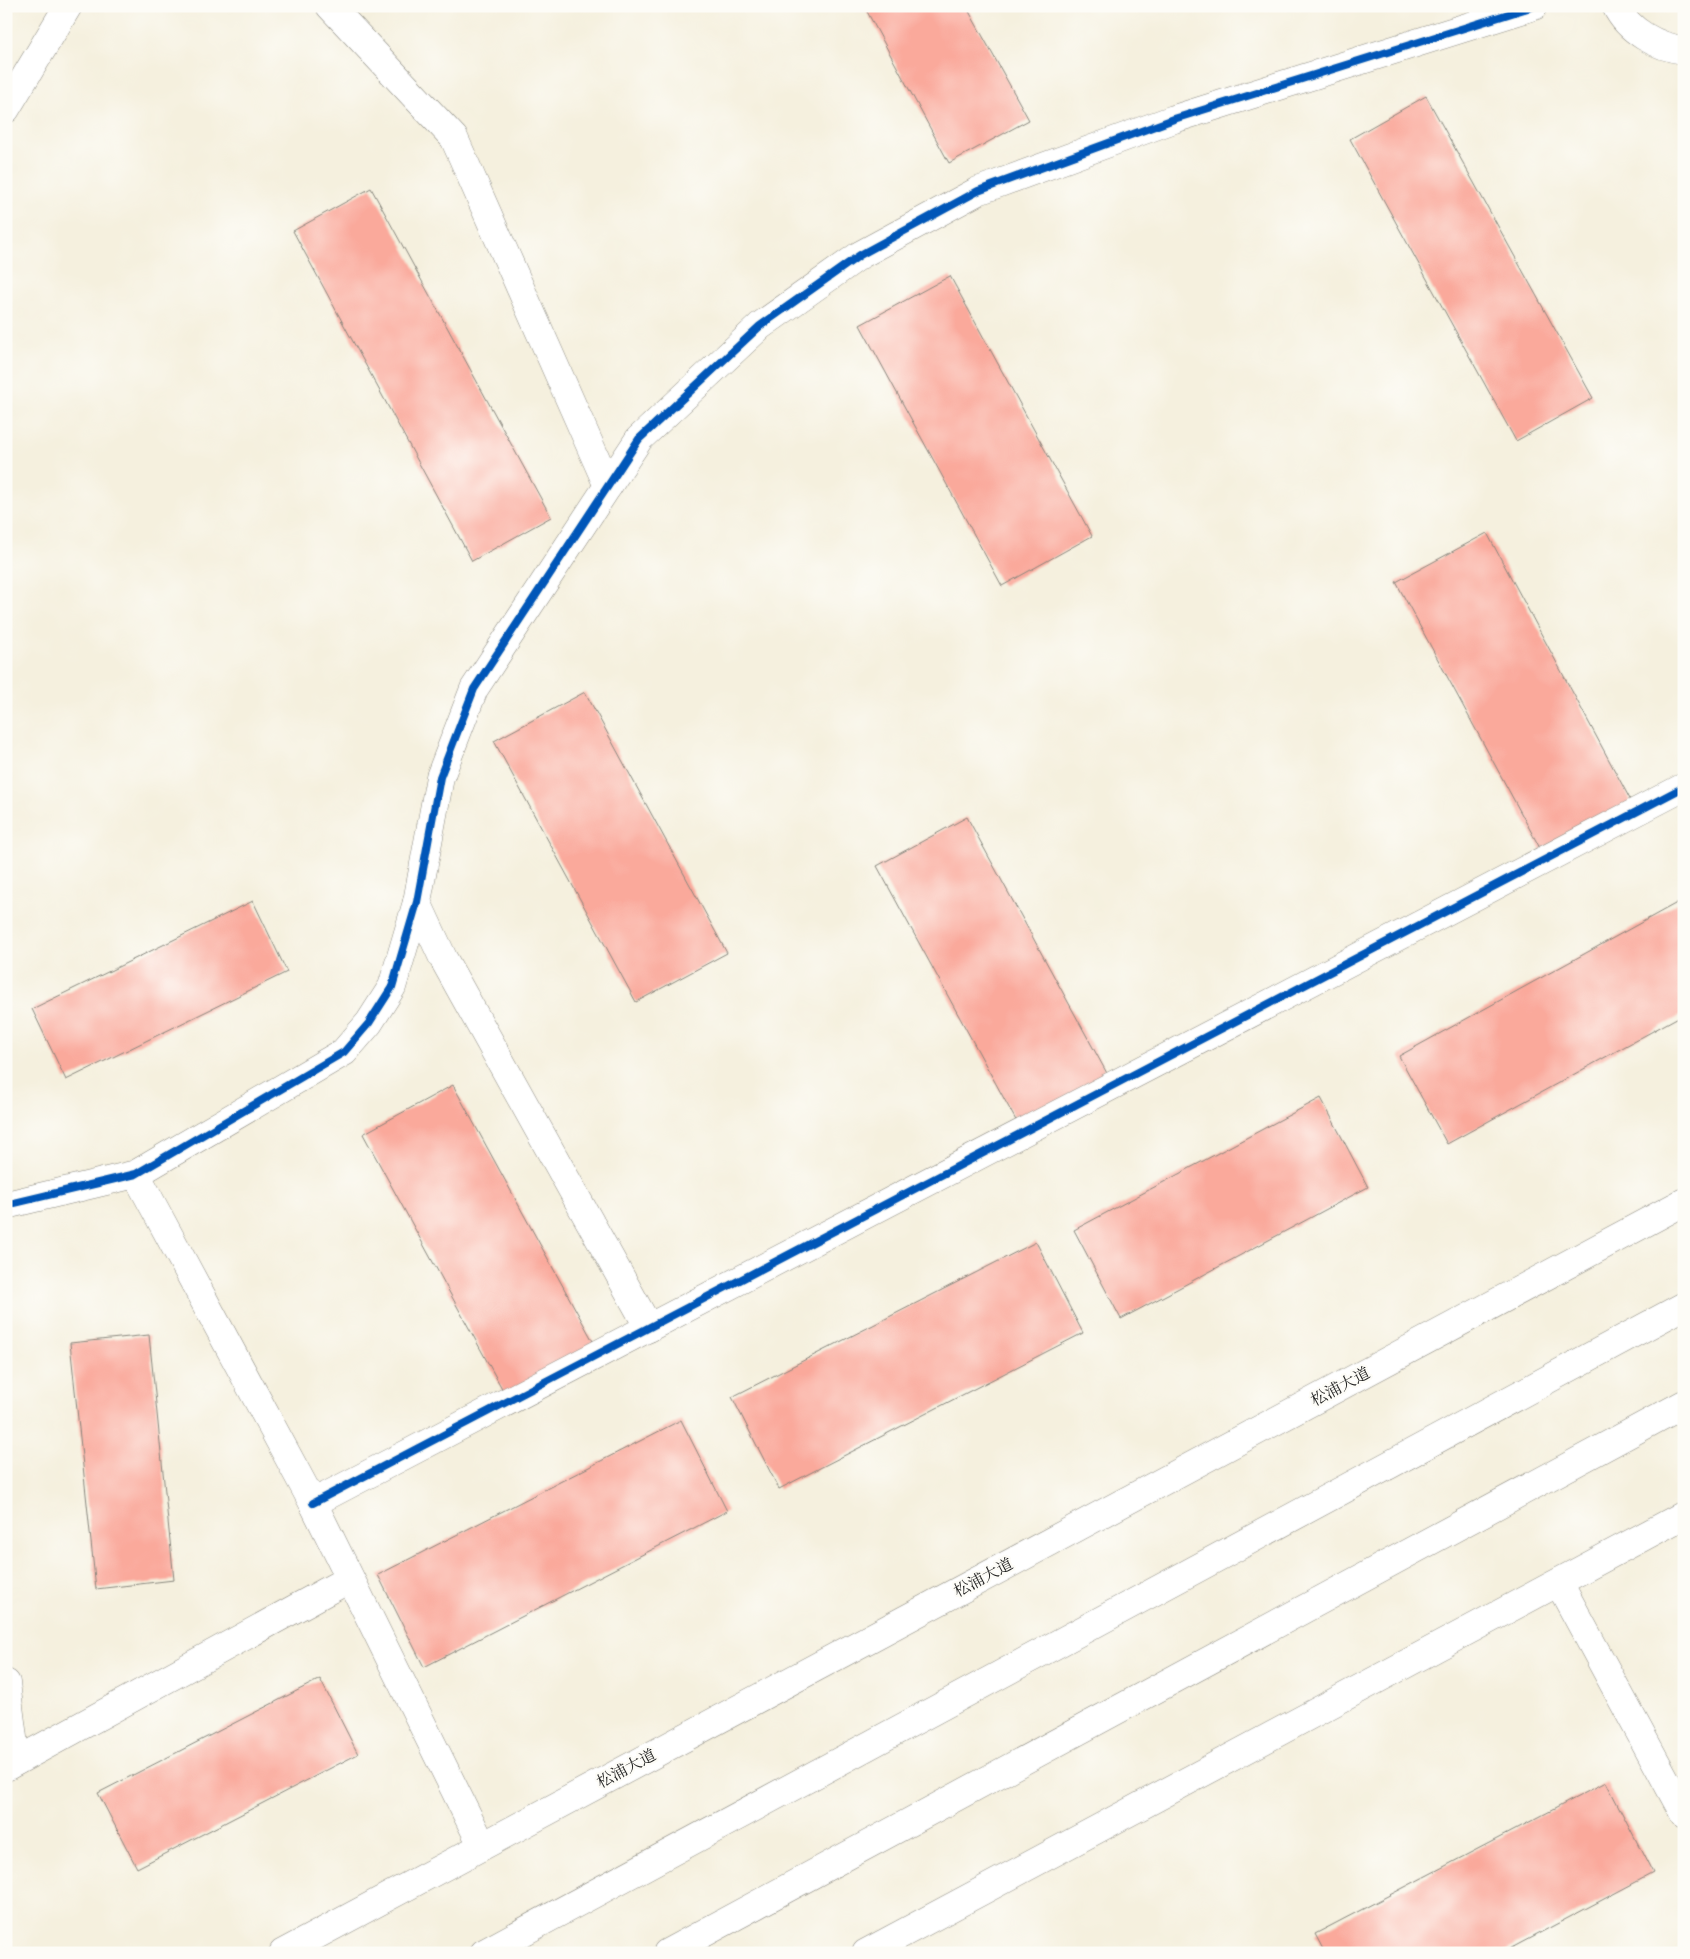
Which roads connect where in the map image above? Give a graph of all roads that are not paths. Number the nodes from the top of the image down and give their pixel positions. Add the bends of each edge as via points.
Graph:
1 (68, 6) edge
2 (330, 6) edge
3 (1534, 6) edge
4 (1616, 6) edge
5 (1684, 50) edge
6 (6, 109) edge
7 (608, 486) junction
8 (1684, 788) edge
9 (417, 902) junction
10 (136, 1174) junction
11 (1684, 1202) edge
12 (6, 1205) edge
13 (1684, 1306) edge
14 (649, 1328) junction
15 (1684, 1404) edge
16 (313, 1504) junction
17 (1684, 1515) edge
18 (349, 1579) junction
19 (1558, 1583) junction
20 (6, 1683) edge
21 (11, 1764) edge
22 (1684, 1814) edge
23 (482, 1845) junction
24 (283, 1953) edge
25 (484, 1953) edge
26 (667, 1953) edge
27 (866, 1953) edge

1 - 6 main road
2 - 7 main road via 454,138
3 - 7 main road via 1174,119 978,191 860,255 760,326 639,439
4 - 5 main road via 1642,35 1671,49
7 - 9 main road via 474,689 440,778
8 - 14 main road
9 - 10 main road via 392,987 369,1023 344,1052
9 - 14 main road via 443,958
10 - 12 main road
10 - 16 main road
11 - 23 main road, 松浦大道
13 - 25 main road
14 - 16 main road
15 - 26 main road
16 - 18 main road
17 - 19 main road
18 - 21 main road
18 - 23 main road
19 - 22 main road
19 - 27 main road
20 - 21 main road
23 - 24 main road, 松浦大道

